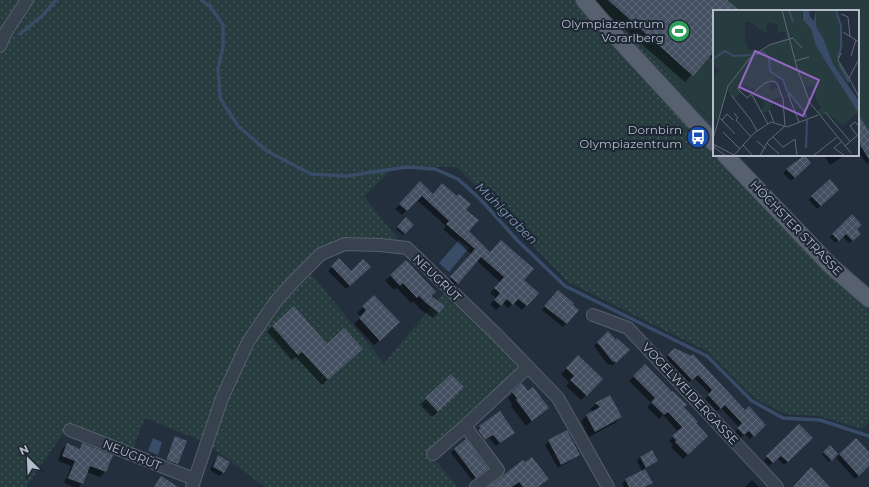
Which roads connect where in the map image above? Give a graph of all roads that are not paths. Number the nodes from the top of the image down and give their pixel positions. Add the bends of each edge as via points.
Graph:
1 (26, 0) edge
2 (584, 0) edge
3 (0, 46) edge
4 (713, 142) edge
5 (727, 156) edge
6 (869, 299) edge
7 (593, 316) dead end
8 (528, 367) junction
9 (465, 426) junction
10 (70, 430) dead end
11 (433, 454) dead end
12 (193, 483) edge
13 (476, 487) edge
14 (608, 487) edge
15 (777, 487) edge

1 - 3 street
2 - 4 main road
5 - 6 main road, HÖCHSTER STRASSE via 831,266
7 - 15 street, VOGELWEIDERGASSE via 628,328
8 - 9 street
8 - 12 street, NEUGRÜT via 407,248 345,244 321,254 294,280 248,342 222,398
8 - 14 street, NEUGRÜT via 558,398
9 - 11 street
9 - 13 street via 498,470
10 - 12 street, NEUGRÜT

